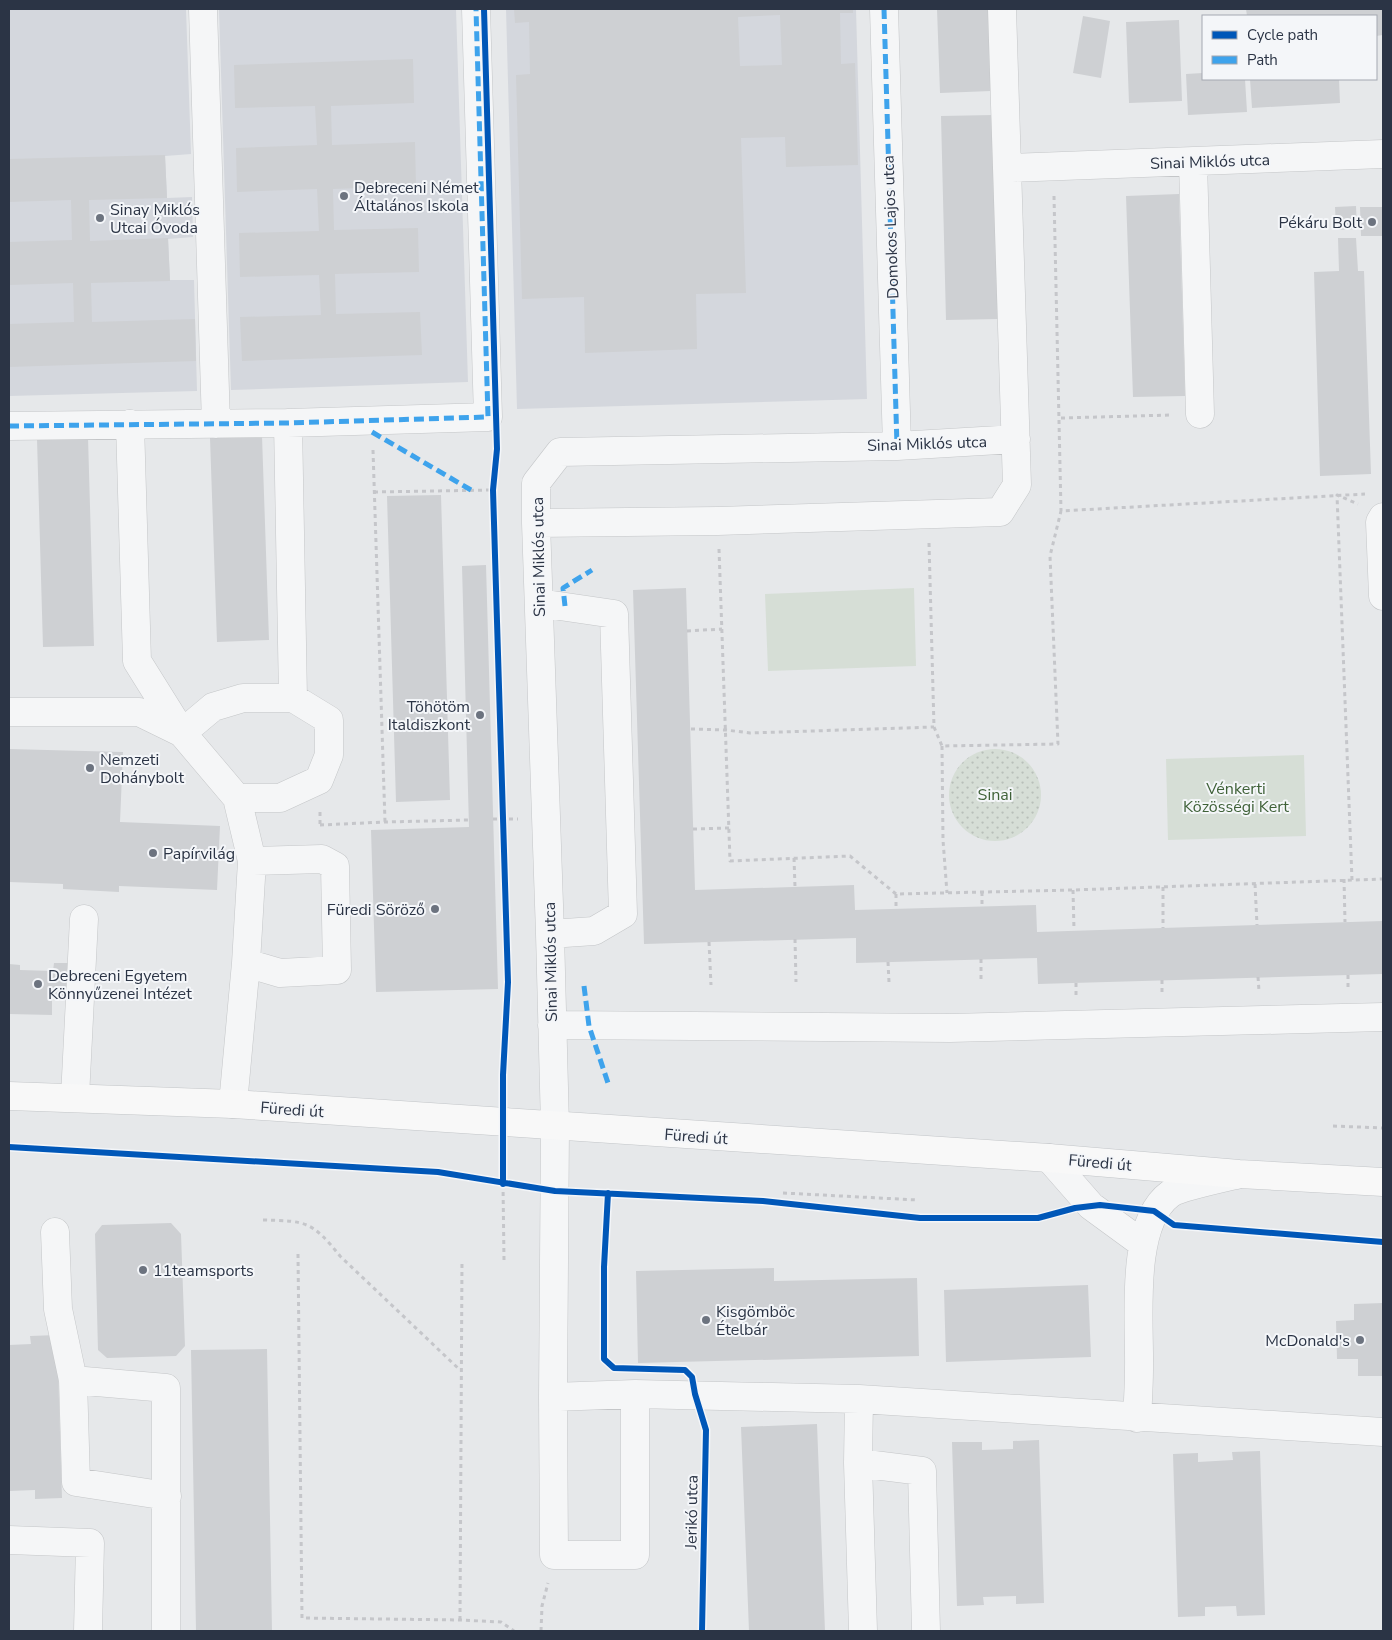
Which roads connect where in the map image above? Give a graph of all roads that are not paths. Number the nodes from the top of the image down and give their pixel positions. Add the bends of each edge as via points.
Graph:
1 (202, 9) edge
2 (476, 9) edge
3 (884, 9) edge
4 (1002, 9) edge
5 (1383, 154) edge
6 (1193, 162) junction
7 (1007, 168) junction
8 (1200, 414) dead end
9 (288, 423) junction
10 (130, 424) junction
11 (216, 424) junction
12 (9, 426) edge
13 (1016, 439) junction
14 (897, 446) junction
15 (1374, 512) edge
16 (536, 523) junction
17 (1383, 596) edge
18 (539, 604) junction
19 (293, 698) junction
20 (9, 712) edge
21 (182, 733) junction
22 (237, 798) junction
23 (252, 861) junction
24 (84, 919) dead end
25 (550, 934) junction
26 (246, 963) junction
27 (1383, 1017) edge
28 (552, 1026) junction
29 (9, 1096) edge
30 (75, 1097) junction
31 (233, 1104) junction
32 (555, 1126) junction
33 (1049, 1158) junction
34 (1239, 1174) junction
35 (1383, 1182) edge
36 (55, 1232) dead end
37 (1143, 1244) junction
38 (73, 1380) junction
39 (635, 1394) junction
40 (553, 1397) junction
41 (859, 1399) junction
42 (1137, 1418) junction
43 (1383, 1432) edge
44 (858, 1463) junction
45 (167, 1496) junction
46 (9, 1540) edge
47 (88, 1631) edge
48 (166, 1631) edge
49 (863, 1631) edge
50 (926, 1631) edge

1 - 11 street
2 - 9 street via 488,418
3 - 14 street, Domokos Lajos utca
4 - 7 street
5 - 6 street, Sinai Miklós utca
6 - 7 street, Sinai Miklós utca
6 - 8 street
7 - 13 street
9 - 11 street
9 - 19 street
10 - 11 street
10 - 12 street
10 - 21 street via 137,661
13 - 14 street, Sinai Miklós utca
13 - 16 street via 1017,485 1000,512
14 - 16 street, Sinai Miklós utca via 560,452 536,483
15 - 17 street via 1380,522
16 - 18 street, Sinai Miklós utca
18 - 25 street, Sinai Miklós utca
18 - 25 street via 614,614 615,624 623,914 594,931
19 - 21 street via 243,698 213,707
19 - 22 street via 329,720 329,755 319,780 280,798
20 - 21 street via 138,712
21 - 22 street
22 - 23 street
23 - 26 street
23 - 26 street via 322,859 335,866 337,970 280,973
24 - 30 street
25 - 28 street, Sinai Miklós utca
26 - 31 street
27 - 28 street via 950,1028
28 - 32 street, Sinai Miklós utca
29 - 30 main road, Füredi út
30 - 31 main road, Füredi út
31 - 32 main road, Füredi út
32 - 33 main road, Füredi út
32 - 40 street, Sinai Miklós utca
33 - 34 main road, Füredi út
33 - 37 street via 1091,1206
34 - 35 main road, Füredi út
34 - 37 street via 1171,1193 1154,1211
36 - 38 street via 58,1308
37 - 42 street via 1138,1299
38 - 45 street via 76,1482
38 - 45 street via 166,1388
39 - 40 street
39 - 40 street, Sinai Miklós utca via 635,1555 554,1555
39 - 41 street
41 - 42 street
41 - 44 street
42 - 43 street
44 - 49 street
44 - 50 street via 922,1471
45 - 48 street
46 - 47 street via 90,1543

